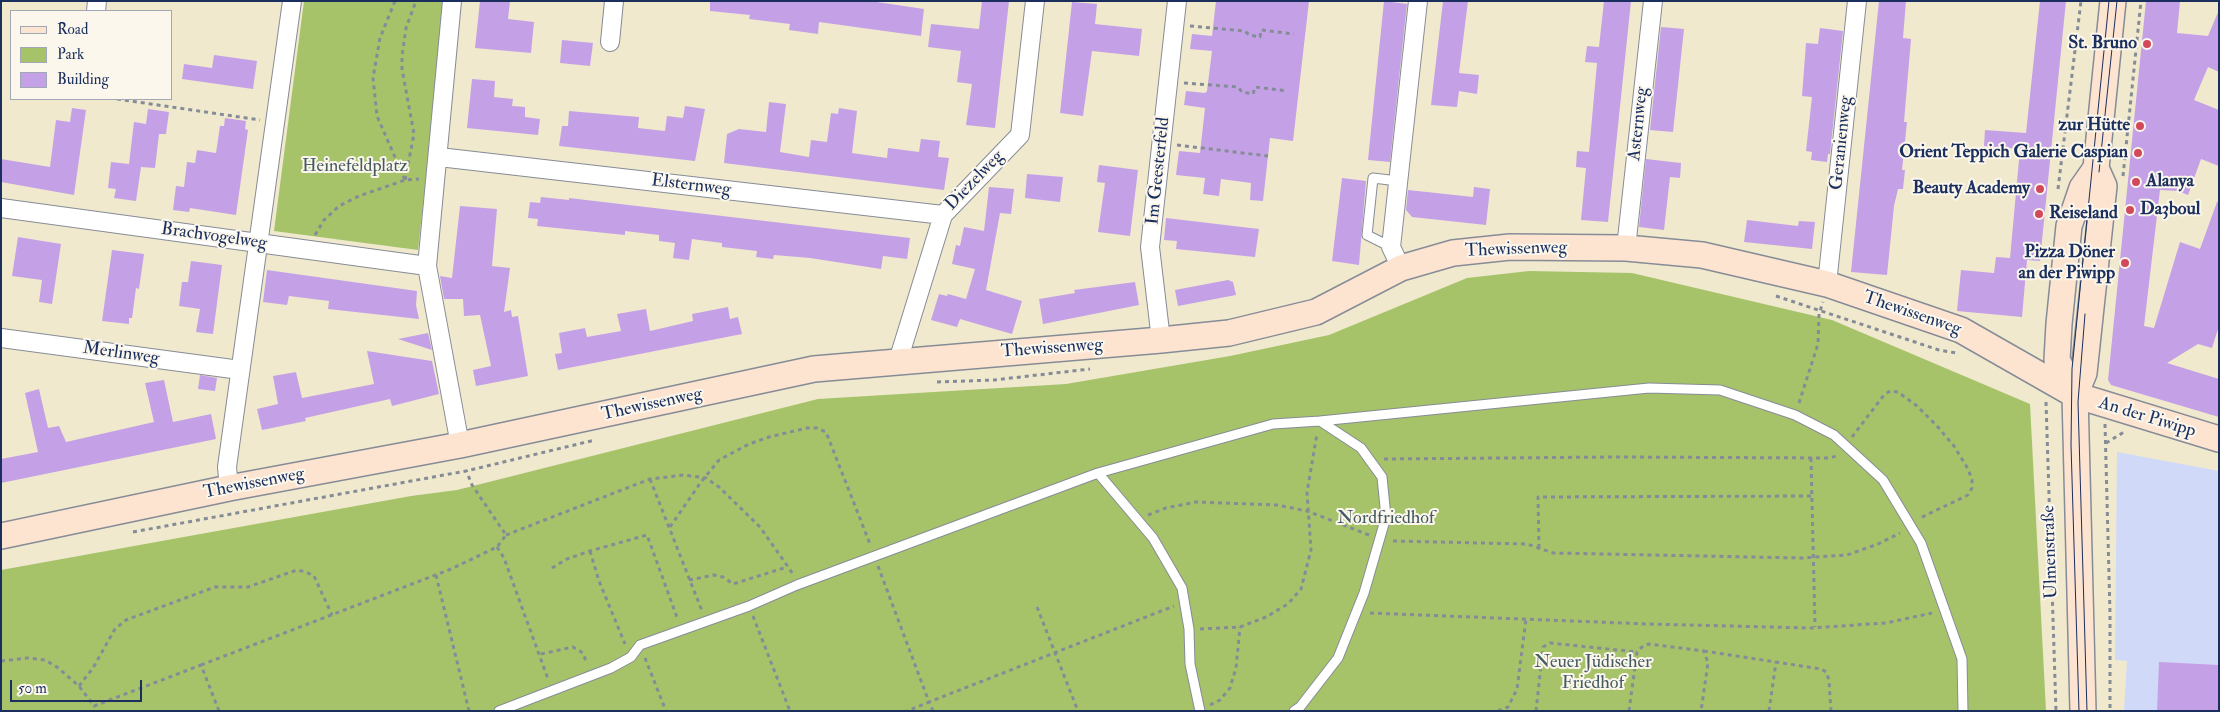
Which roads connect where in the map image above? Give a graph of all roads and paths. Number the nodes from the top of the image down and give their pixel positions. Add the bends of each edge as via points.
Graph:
1 (292, 1) edge
2 (395, 1) edge
3 (416, 1) edge
4 (452, 1) edge
5 (614, 1) edge
6 (1035, 1) edge
7 (1177, 1) edge
8 (1418, 1) edge
9 (1653, 1) edge
10 (1857, 1) edge
11 (2113, 1) edge
12 (1175, 24) junction
13 (1294, 34) dead end
14 (610, 42) dead end
15 (1169, 81) junction
16 (1287, 91) dead end
17 (124, 100) edge
18 (274, 122) junction
19 (1162, 144) junction
20 (1268, 156) dead end
21 (439, 157) junction
22 (437, 179) junction
23 (405, 180) junction
24 (1398, 181) junction
25 (1, 208) edge
26 (943, 215) junction
27 (260, 243) junction
28 (1626, 248) junction
29 (309, 250) junction
30 (1396, 258) junction
31 (427, 266) junction
32 (1827, 284) junction
33 (1773, 295) dead end
34 (1821, 309) junction
35 (1, 338) edge
36 (1161, 340) junction
37 (1964, 354) dead end
38 (898, 361) junction
39 (1096, 368) dead end
40 (240, 370) junction
41 (932, 382) dead end
42 (2045, 393) dead end
43 (2075, 395) junction
44 (1795, 415) junction
45 (1320, 421) junction
46 (602, 438) dead end
47 (2219, 439) edge
48 (2105, 443) dead end
49 (460, 445) junction
50 (1846, 446) junction
51 (1853, 453) junction
52 (1811, 458) junction
53 (1369, 459) junction
54 (466, 471) junction
55 (1098, 473) junction
56 (706, 478) junction
57 (650, 479) junction
58 (229, 488) junction
59 (1812, 496) junction
60 (1307, 511) junction
61 (1137, 520) junction
62 (1910, 525) junction
63 (670, 528) junction
64 (128, 533) dead end
65 (506, 534) junction
66 (1, 536) edge
67 (1380, 537) junction
68 (498, 547) junction
69 (1539, 548) junction
70 (590, 551) junction
71 (874, 556) junction
72 (1812, 558) junction
73 (788, 567) junction
74 (552, 568) dead end
75 (436, 575) junction
76 (689, 580) junction
77 (801, 584) junction
78 (1183, 602) junction
79 (749, 606) junction
80 (1037, 607) dead end
81 (1945, 611) junction
82 (1357, 612) junction
83 (332, 615) junction
84 (1526, 619) junction
85 (706, 621) junction
86 (1240, 627) junction
87 (1814, 627) junction
88 (1189, 629) junction
89 (682, 630) junction
90 (640, 645) junction
91 (1704, 651) junction
92 (1637, 652) junction
93 (541, 654) junction
94 (1055, 654) junction
95 (631, 657) junction
96 (1, 661) edge
97 (1776, 662) junction
98 (201, 665) junction
99 (592, 674) junction
100 (79, 686) junction
101 (551, 690) junction
102 (930, 702) junction
103 (94, 706) junction
104 (96, 711) edge
105 (219, 711) edge
106 (468, 711) edge
107 (499, 711) edge
108 (666, 711) edge
109 (790, 711) edge
110 (907, 711) edge
111 (933, 711) edge
112 (1078, 711) edge
113 (1200, 711) edge
114 (1294, 711) edge
115 (1498, 711) edge
116 (1536, 711) edge
117 (1629, 711) edge
118 (1701, 711) edge
119 (1770, 711) edge
120 (1831, 711) edge
121 (1963, 711) edge
122 (2056, 711) edge
123 (2083, 711) edge
124 (2110, 711) edge

1 - 18 street
2 - 23 path via 380,38 373,78 377,116
3 - 23 path via 406,28 402,56 414,134
4 - 21 street
5 - 14 street
6 - 26 street, Diezelweg via 1020,136
7 - 12 street, Im Geesterfeld
8 - 24 street
9 - 28 street, Asternweg
10 - 32 street, Geranienweg
11 - 43 street via 2096,168 2104,186 2084,373
12 - 13 path via 1245,31 1260,37 1262,30
12 - 15 street, Im Geesterfeld
15 - 16 path via 1238,87 1242,92 1253,94 1254,87
15 - 19 street, Im Geesterfeld
17 - 18 path
18 - 27 street
19 - 20 path
19 - 36 street, Im Geesterfeld via 1150,247
21 - 22 street
21 - 26 street, Elsternweg
22 - 23 path
22 - 31 street
23 - 29 path via 358,196 340,206 316,231
24 - 30 street
24 - 30 lane via 1373,178 1367,235
25 - 27 street, Brachvogelweg
26 - 38 street, Diezelweg
27 - 29 street, Brachvogelweg
27 - 40 street
28 - 30 street, Thewissenweg via 1510,247
28 - 32 street, Thewissenweg via 1702,255
29 - 31 street, Brachvogelweg
30 - 36 street, Thewissenweg via 1316,312 1229,333
31 - 49 street
32 - 43 street, Thewissenweg via 1961,330
33 - 34 path
34 - 37 path via 1939,350
34 - 44 path via 1818,344
35 - 40 street, Merlinweg
36 - 38 street, Thewissenweg
38 - 49 street, Thewissenweg via 814,370
39 - 41 path via 994,380
40 - 58 street via 227,467
42 - 122 path, Ulmenstraße
43 - 47 street, An der Piwipp
43 - 123 street, Ulmenstraße
44 - 45 lane via 1720,390 1649,388
44 - 50 lane via 1834,435
45 - 53 lane via 1361,448
45 - 55 lane via 1273,424
45 - 60 path via 1309,472
46 - 54 path
48 - 124 path
49 - 58 street, Thewissenweg
50 - 51 lane
50 - 62 path via 1874,406 1890,391 1898,392 1917,406 1954,446 1972,480 1968,495
51 - 52 path
51 - 62 lane via 1883,480
52 - 53 path
52 - 59 path
53 - 67 lane via 1382,477 1386,517
54 - 64 path
54 - 65 path
55 - 61 lane
55 - 71 lane
56 - 57 path via 684,475
56 - 63 path
56 - 71 path via 719,460 749,444 807,428 826,432
56 - 73 path via 760,527
57 - 63 path
57 - 65 path
58 - 66 street, Thewissenweg
59 - 69 path via 1538,497
59 - 72 path
60 - 61 path via 1277,505 1196,502 1166,508
60 - 67 path via 1360,534
60 - 86 path via 1311,550 1302,589 1288,604
61 - 78 lane via 1153,538 1182,588
62 - 72 path via 1878,544 1847,555
62 - 81 lane via 1921,543
63 - 76 path
65 - 68 path
67 - 69 path via 1398,542 1527,544
67 - 82 lane
68 - 75 path
68 - 93 path
69 - 72 path via 1553,552
70 - 74 path
70 - 89 path via 647,535
70 - 95 path
71 - 77 lane
71 - 102 path
72 - 87 path
73 - 76 path via 733,584 714,575
73 - 77 path
75 - 83 path
75 - 106 path
76 - 85 path
77 - 79 lane
78 - 88 lane
78 - 94 path
79 - 85 lane
79 - 109 path
80 - 94 path
81 - 87 path via 1886,623
81 - 121 lane via 1962,659
82 - 84 path
82 - 114 lane via 1338,658
83 - 98 path
83 - 100 path via 314,576 306,572 297,570 248,587 215,587 126,620 115,629
84 - 87 path
84 - 115 path via 1517,689 1508,707
85 - 89 lane
86 - 88 path
86 - 113 path via 1236,668 1230,688 1220,700
88 - 113 lane via 1190,664
89 - 90 lane
90 - 95 lane
90 - 108 path
91 - 92 path via 1650,644
91 - 97 path
91 - 118 path via 1708,663
92 - 116 path via 1550,643 1544,646
92 - 117 path
93 - 99 path via 565,648 579,649
93 - 101 path
94 - 102 path
94 - 112 path
95 - 99 lane
96 - 100 path via 45,660
97 - 119 path
97 - 120 path via 1826,672
98 - 103 path
98 - 105 path
99 - 101 lane
100 - 103 path
101 - 107 lane
102 - 110 path
102 - 111 path
103 - 104 path

